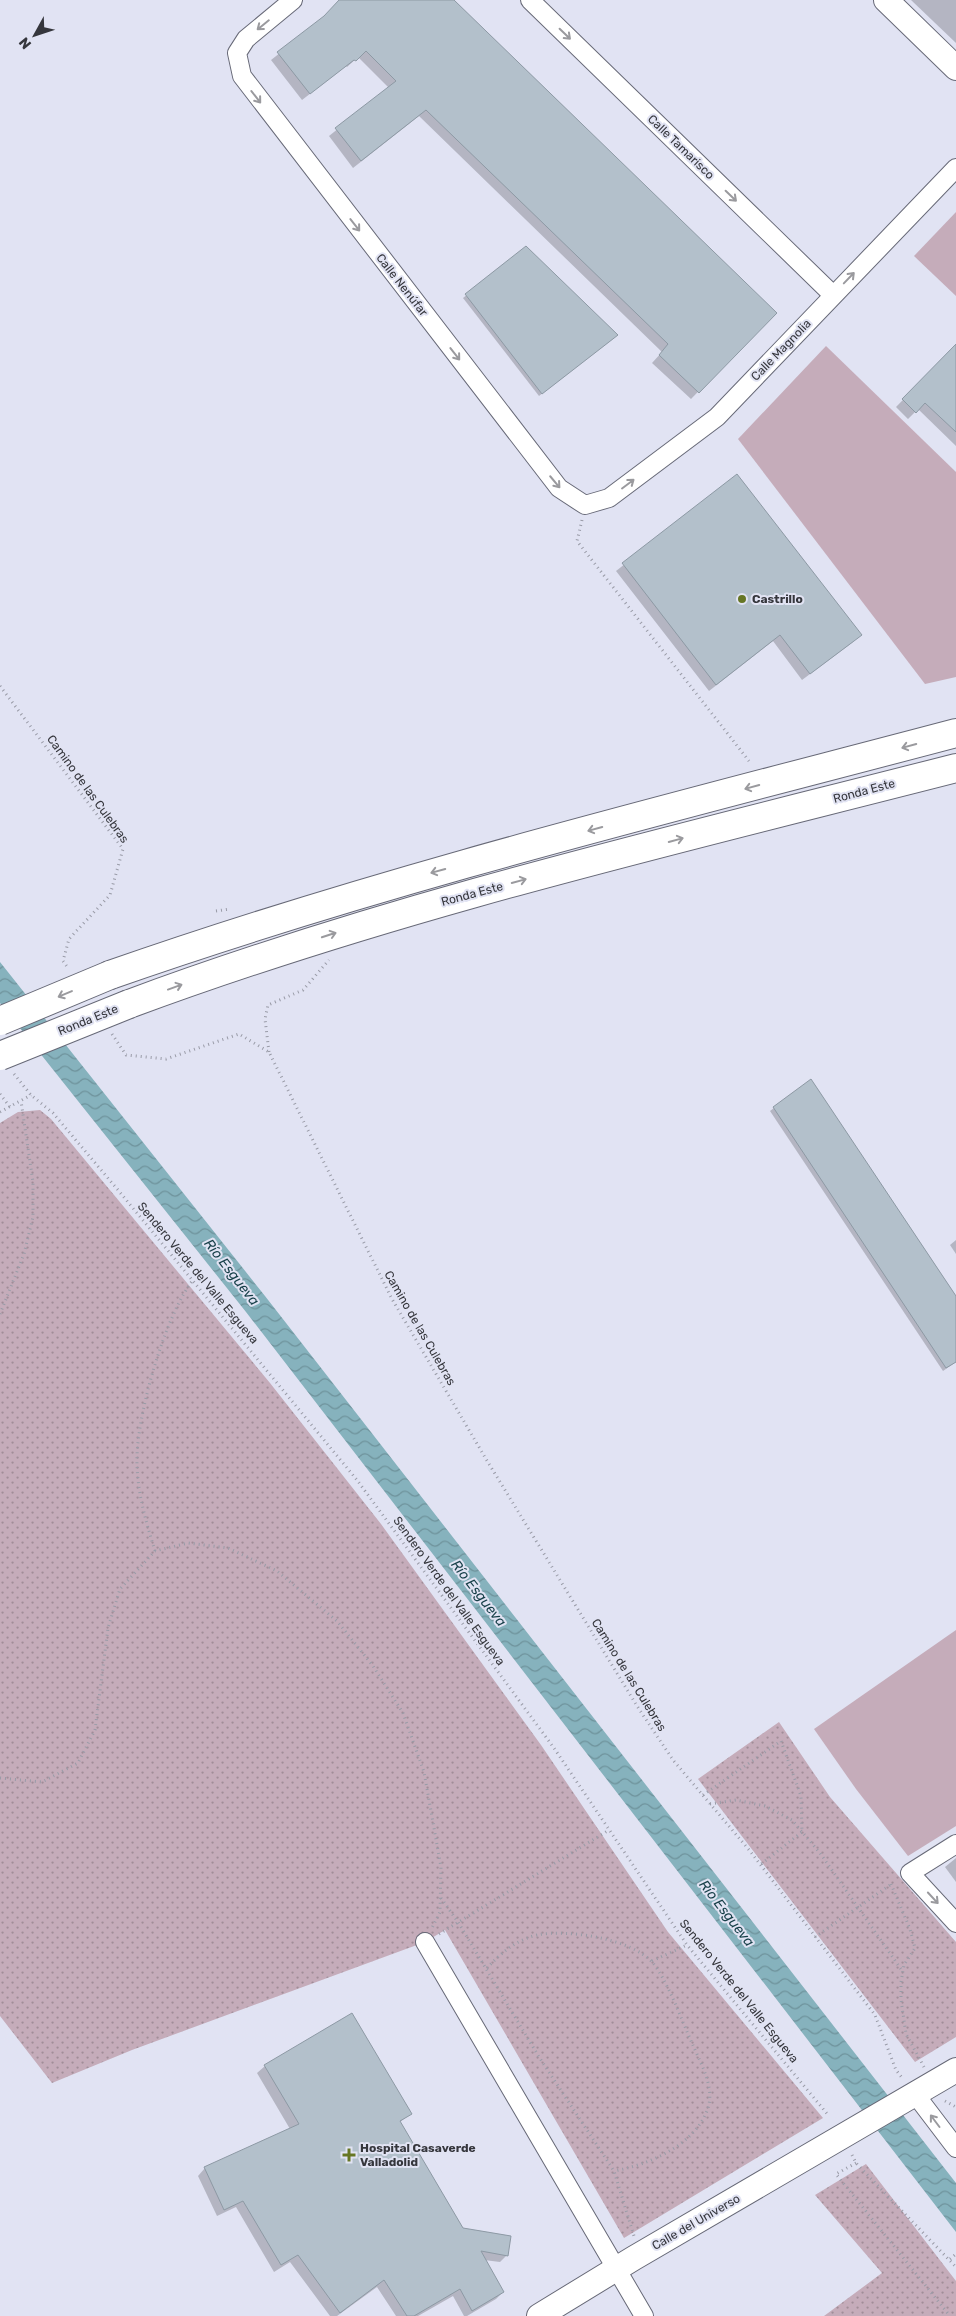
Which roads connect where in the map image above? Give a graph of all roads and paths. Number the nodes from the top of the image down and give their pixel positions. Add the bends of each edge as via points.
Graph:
1 (293, 0) edge
2 (530, 0) edge
3 (886, 0) edge
4 (956, 68) edge
5 (956, 168) edge
6 (833, 294) junction
7 (585, 505) junction
8 (0, 686) edge
9 (956, 733) edge
10 (749, 761) dead end
11 (956, 768) edge
12 (331, 958) dead end
13 (73, 976) dead end
14 (0, 1021) edge
15 (110, 1031) dead end
16 (269, 1052) junction
17 (0, 1056) edge
18 (0, 1094) edge
19 (21, 1101) junction
20 (10, 1107) junction
21 (0, 1112) edge
22 (193, 1280) junction
23 (0, 1314) edge
24 (154, 1551) junction
25 (0, 1778) edge
26 (703, 1795) junction
27 (710, 1804) junction
28 (609, 1830) junction
29 (802, 1832) junction
30 (956, 1844) edge
31 (760, 1865) junction
32 (910, 1873) junction
33 (891, 1884) junction
34 (440, 1898) junction
35 (858, 1907) junction
36 (458, 1922) junction
37 (956, 1923) edge
38 (815, 1936) junction
39 (425, 1942) junction
40 (687, 1945) junction
41 (652, 1961) junction
42 (487, 1968) junction
43 (903, 1972) junction
44 (956, 2070) edge
45 (917, 2092) junction
46 (956, 2107) edge
47 (829, 2116) dead end
48 (956, 2148) edge
49 (852, 2155) dead end
50 (856, 2162) junction
51 (614, 2171) junction
52 (644, 2252) junction
53 (956, 2254) edge
54 (950, 2259) junction
55 (956, 2267) edge
56 (617, 2268) junction
57 (539, 2316) edge
58 (644, 2316) edge
59 (950, 2316) edge

1 -> 7 street, Calle Nenúfar via 246,39 237,53 242,76 559,488
2 -> 6 street, Calle Tamarisco
3 - 4 street
6 -> 5 street, Calle Magnolia
7 -> 6 street, Calle Magnolia via 610,498 717,416
7 - 10 path via 577,541
8 - 13 path, Camino de las Culebras via 123,849 110,895 69,939 62,961
9 -> 14 highway, bridge via 391,884 110,975
17 -> 11 highway, Ronda Este, bridge via 220,970 367,924 556,871
12 - 16 path via 304,990 268,1005 265,1019
15 - 16 path via 126,1055 166,1059 239,1034
16 - 26 path, Camino de las Culebras via 392,1300 637,1706 673,1760
18 - 20 path
19 - 20 path
19 - 22 path, Sendero Verde del Valle Esgueva via 31,1095 53,1113
19 - 23 path via 33,1182 33,1217 24,1254
20 - 21 path
22 - 24 path via 171,1322 154,1368 139,1428 136,1464 141,1505
22 - 28 path, Sendero Verde del Valle Esgueva via 357,1480 554,1748
24 - 25 path via 120,1589 108,1628 95,1730 78,1763 42,1782
24 - 34 path via 188,1543 228,1548 278,1571 337,1621 373,1666 403,1713 424,1772 441,1867
26 - 27 path, Camino de las Culebras
26 - 29 path via 781,1741 801,1796
27 - 29 path via 736,1800 765,1806 792,1820
27 - 31 path, Camino de las Culebras
28 - 36 path
28 - 40 path, Sendero Verde del Valle Esgueva
29 - 31 path
29 - 35 path
30 - 32 street
31 - 38 path, Camino de las Culebras
32 - 33 path
32 -> 37 street
33 - 35 path
33 - 43 path via 915,1948
34 - 36 path
34 - 39 path via 440,1912
35 - 38 path
35 - 43 path
36 - 39 path
36 - 42 path
38 - 45 path, Camino de las Culebras via 875,2014 896,2070
39 - 56 street
40 - 41 path
40 - 47 path, Sendero Verde del Valle Esgueva
41 - 42 path via 631,1948 596,1937 562,1933 535,1936 507,1948
41 - 51 path via 671,1994 710,2088 708,2108 695,2130 677,2146 632,2168
42 - 51 path via 539,2058
43 - 45 path via 901,2000 906,2034 923,2065
44 - 45 street, Calle del Universo
45 - 46 path, Camino de las Culebras via 938,2097
48 -> 45 street
45 - 52 street, Calle del Universo
49 - 50 path
50 - 54 path
50 - 59 path via 836,2174
51 - 52 path via 635,2237
52 - 56 street, Calle del Universo
53 - 54 path
54 - 55 path
56 - 57 street, Calle del Universo
56 - 58 street

